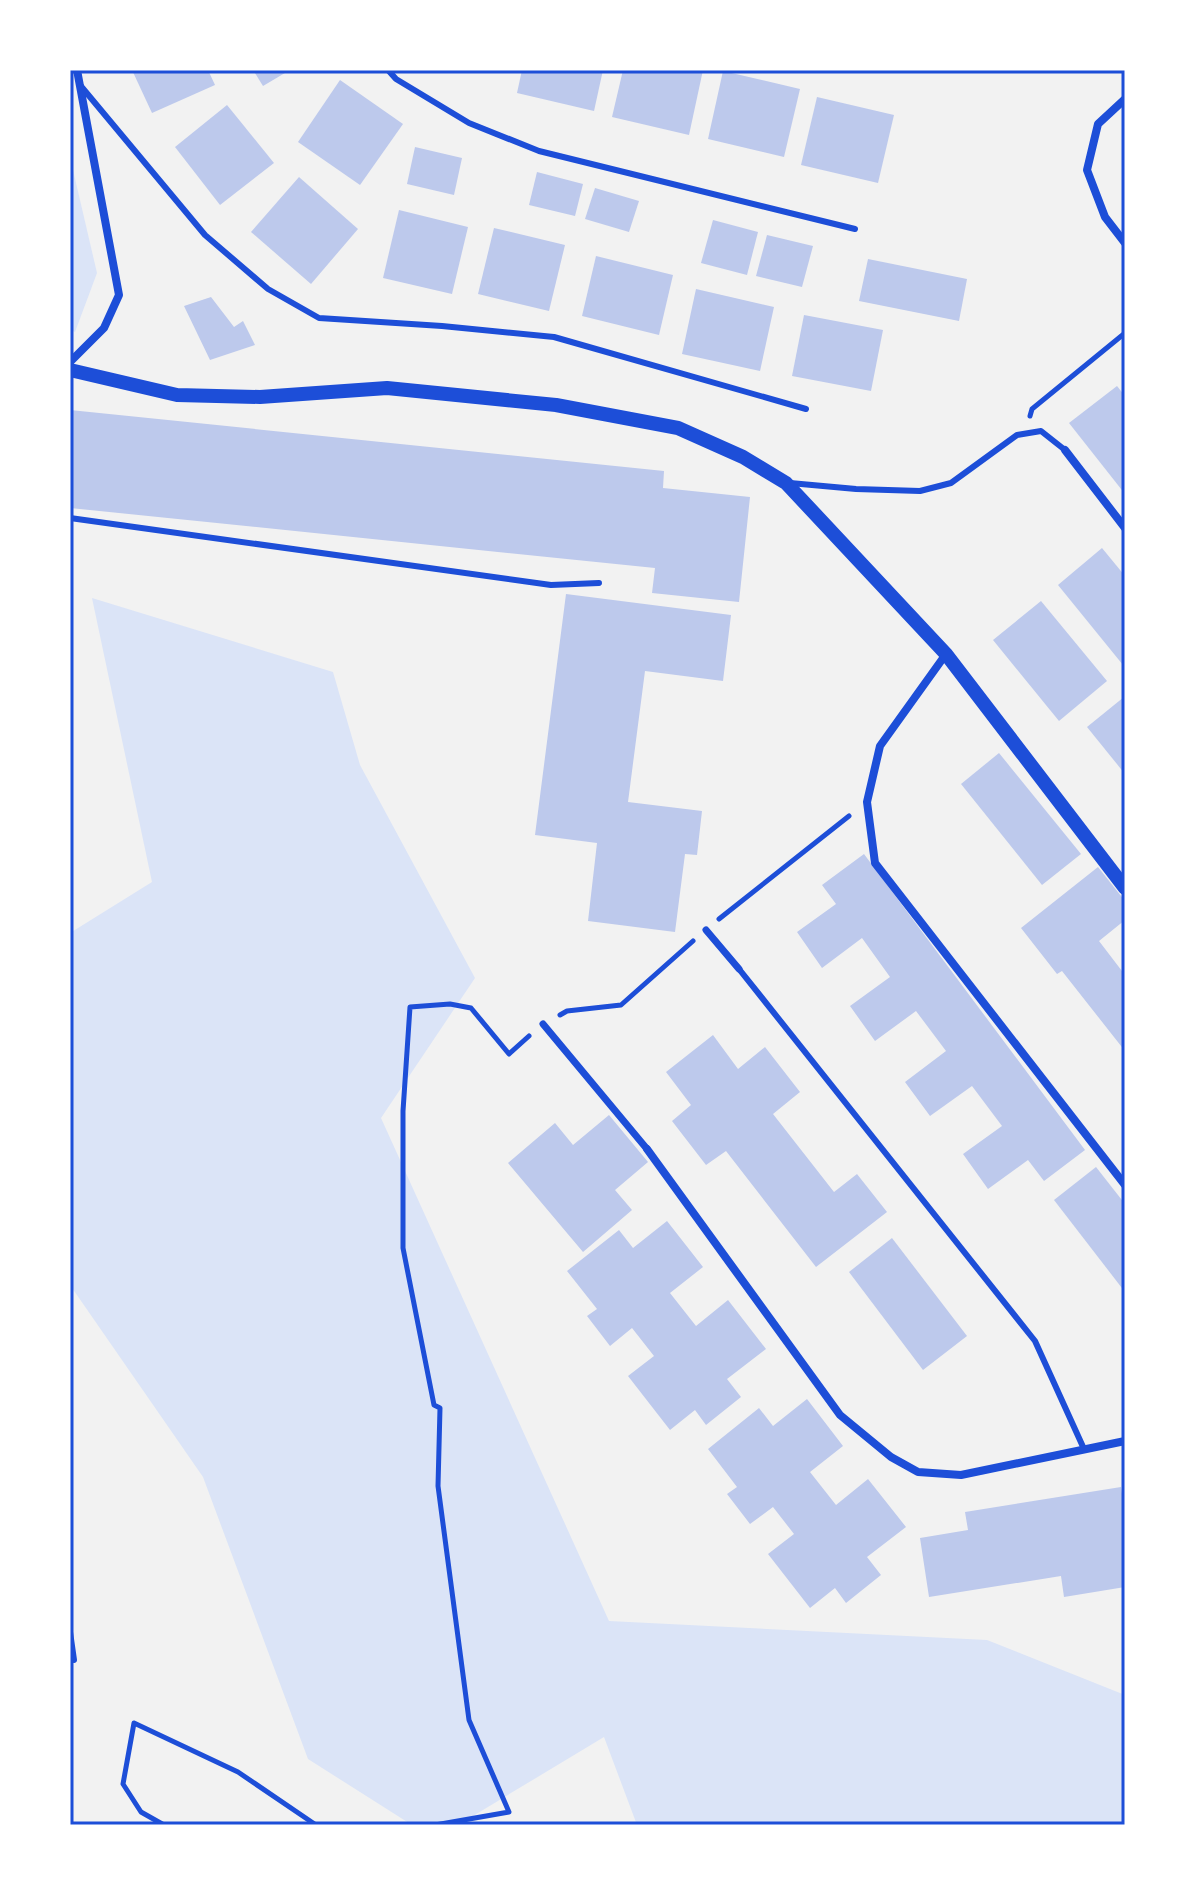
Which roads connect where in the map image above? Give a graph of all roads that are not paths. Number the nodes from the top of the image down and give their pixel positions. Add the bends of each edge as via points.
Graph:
1 (77, 70) edge
2 (388, 70) edge
3 (80, 85) junction
4 (1125, 99) edge
5 (855, 229) dead end
6 (1125, 243) edge
7 (70, 362) edge
8 (70, 370) edge
9 (806, 409) dead end
10 (1065, 450) joint
11 (786, 483) junction
12 (70, 518) edge
13 (1125, 528) edge
14 (599, 583) dead end
15 (946, 654) junction
16 (1125, 888) edge
17 (706, 930) road end
18 (739, 969) joint
19 (543, 1024) road end
20 (647, 1149) joint
21 (1125, 1185) edge
22 (1125, 1441) edge
23 (1084, 1449) junction
24 (70, 1632) edge
25 (74, 1660) dead end

1 - 3 street
2 - 5 lane via 469,123 539,151
3 - 7 street via 119,295 104,328
3 - 9 lane via 205,235 268,289 319,318 554,337
4 - 6 street via 1098,124 1087,170 1105,217
8 - 11 street via 177,395 260,397 387,388 556,405 678,428
10 - 11 lane via 1041,431 1017,435 951,483 920,491
10 - 13 street
11 - 15 street
12 - 14 lane via 551,585
15 - 16 street
15 - 21 street via 880,746 867,802 875,863
17 - 18 street
18 - 23 lane via 1035,1341
19 - 20 street
20 - 23 street via 840,1415 891,1457 918,1472 961,1475
22 - 23 street
24 - 25 lane

